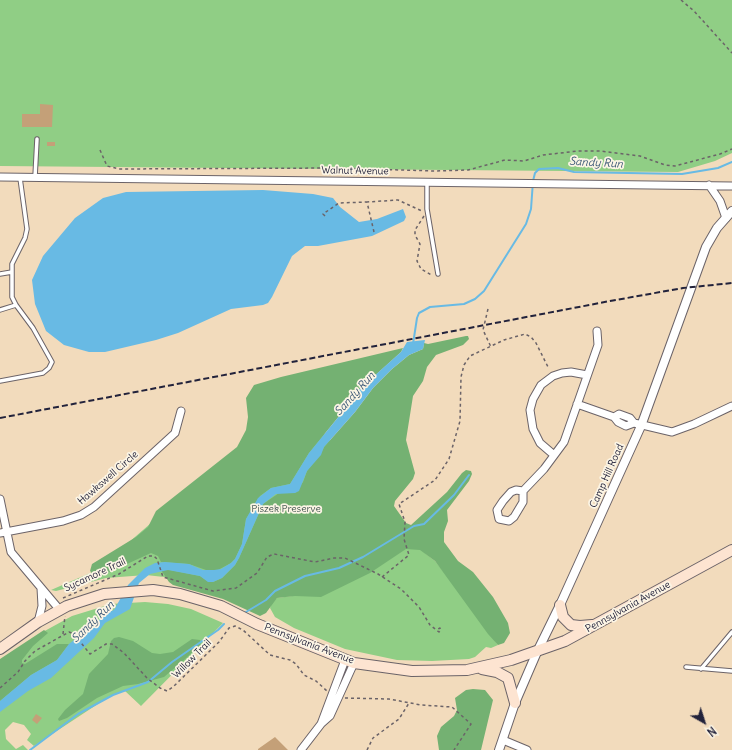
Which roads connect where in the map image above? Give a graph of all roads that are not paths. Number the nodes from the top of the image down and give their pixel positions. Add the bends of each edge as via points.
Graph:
1 (37, 139) dead end
2 (0, 177) edge
3 (20, 178) junction
4 (35, 178) junction
5 (427, 182) junction
6 (709, 185) junction
7 (732, 186) edge
8 (732, 211) edge
9 (726, 218) junction
10 (12, 272) junction
11 (0, 274) edge
12 (438, 274) road end
13 (16, 305) junction
14 (0, 310) edge
15 (597, 331) dead end
16 (587, 375) junction
17 (0, 381) edge
18 (577, 404) junction
19 (732, 406) edge
20 (181, 411) dead end
21 (638, 425) junction
22 (554, 455) junction
23 (523, 491) junction
24 (0, 502) edge
25 (3, 532) edge
26 (732, 550) edge
27 (41, 588) junction
28 (560, 605) junction
29 (62, 607) junction
30 (38, 622) junction
31 (600, 624) junction
32 (732, 632) edge
33 (0, 649) edge
34 (537, 652) junction
35 (350, 662) junction
36 (686, 667) dead end
37 (478, 669) junction
38 (701, 669) junction
39 (732, 671) edge
40 (515, 703) junction
41 (321, 724) junction
42 (503, 740) junction
43 (301, 750) edge
44 (499, 750) edge
45 (527, 750) edge

1 - 4 lane
2 - 3 street, Walnut Avenue
3 - 4 street, Walnut Avenue
3 - 10 lane via 27,229 12,264
4 - 5 street, Walnut Avenue
5 - 6 street, Walnut Avenue
5 - 12 lane via 428,212
6 - 7 street, Walnut Avenue
6 - 9 street via 720,201
8 - 9 street, Camp Hill Road
9 - 21 street, Camp Hill Road via 706,247
10 - 11 lane
10 - 13 lane via 12,296
13 - 14 lane
13 - 17 lane via 33,328 52,362 43,373
15 - 16 street via 598,345
16 - 18 street
16 - 22 street via 571,372 553,376 536,391 530,419 536,437
18 - 21 street via 614,417 626,426
18 - 22 street via 564,442
19 - 21 street via 672,432
20 - 25 street, Hawkswell Circle via 175,433 94,507 63,521
21 - 28 street, Camp Hill Road
22 - 23 street
23 - 23 street via 511,492 503,501 497,510 500,519 509,522 514,517 523,502
24 - 25 street
25 - 27 street via 11,552
26 - 31 main road, Pennsylvania Avenue
27 - 29 street
27 - 30 street via 42,606
28 - 31 main road via 563,617 570,624
28 - 34 street, Camp Hill Road
29 - 30 main road, Pennsylvania Avenue
29 - 35 main road, Pennsylvania Avenue via 116,592 168,591 221,606 257,624
30 - 33 main road, Pennsylvania Avenue
31 - 34 main road, Pennsylvania Avenue
32 - 38 lane
34 - 37 main road, Pennsylvania Avenue
34 - 40 street, Camp Hill Road
35 - 37 main road, Pennsylvania Avenue via 412,671 448,672
35 - 41 street via 332,693
35 - 41 street via 340,696 330,716
36 - 38 lane
37 - 40 main road via 497,672 508,678
38 - 39 lane
40 - 42 street, Camp Hill Road
41 - 43 street
42 - 44 street, Camp Hill Road
42 - 45 street

